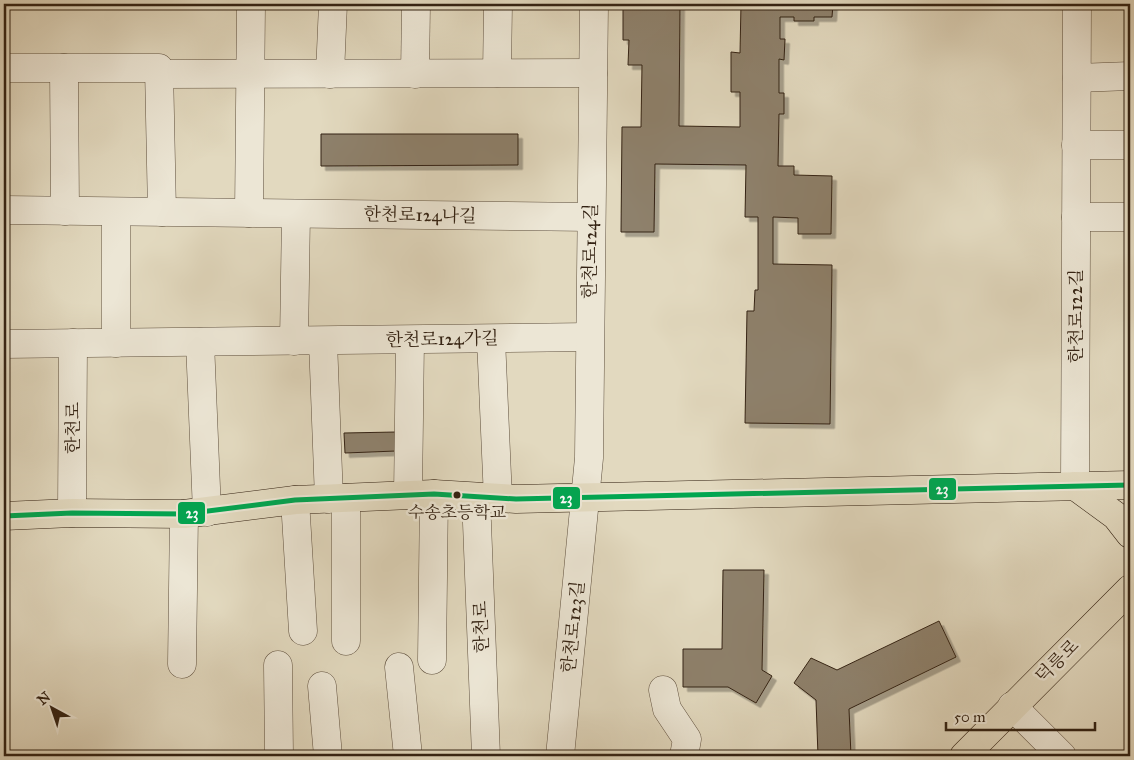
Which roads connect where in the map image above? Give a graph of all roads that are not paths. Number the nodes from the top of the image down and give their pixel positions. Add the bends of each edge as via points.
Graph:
1 (251, 4) edge
2 (333, 4) edge
3 (416, 4) edge
4 (498, 4) edge
5 (594, 4) edge
6 (1077, 4) edge
7 (4, 68) edge
8 (64, 68) junction
9 (497, 73) junction
10 (593, 73) junction
11 (159, 74) junction
12 (252, 74) junction
13 (330, 74) junction
14 (414, 74) junction
15 (1130, 76) edge
16 (1077, 78) junction
17 (1130, 145) edge
18 (1076, 146) junction
19 (4, 210) edge
20 (65, 211) junction
21 (116, 212) junction
22 (162, 212) junction
23 (249, 213) junction
24 (296, 214) junction
25 (591, 217) junction
26 (1076, 217) junction
27 (1130, 217) edge
28 (589, 338) junction
29 (491, 339) junction
30 (410, 340) junction
31 (294, 341) junction
32 (323, 341) junction
33 (200, 342) junction
34 (116, 343) junction
35 (4, 344) edge
36 (73, 344) junction
37 (1130, 485) edge
38 (1075, 486) junction
39 (421, 495) junction
40 (586, 497) junction
41 (337, 498) junction
42 (487, 498) junction
43 (295, 500) junction
44 (72, 513) junction
45 (195, 513) junction
46 (4, 516) edge
47 (1130, 534) edge
48 (1130, 589) edge
49 (303, 631) dead end
50 (346, 641) dead end
51 (432, 660) dead end
52 (182, 664) dead end
53 (278, 665) dead end
54 (399, 668) dead end
55 (322, 686) dead end
56 (663, 690) dead end
57 (1012, 706) junction
58 (279, 756) edge
59 (328, 756) edge
60 (408, 756) edge
61 (486, 756) edge
62 (560, 756) edge
63 (684, 756) edge
64 (964, 756) edge
65 (1062, 756) edge

1 - 12 street
2 - 13 street
3 - 14 street
4 - 9 street
5 - 10 street, 한천로124길
6 - 16 street, 한천로122길
7 - 8 street
8 - 11 street via 159,68
8 - 20 street
9 - 10 street
9 - 14 street
10 - 25 street, 한천로124길
11 - 12 street
11 - 22 street
12 - 13 street
12 - 23 street
13 - 14 street
15 - 16 street
16 - 18 street, 한천로122길
17 - 18 street
18 - 26 street, 한천로122길
19 - 20 street, 한천로124나길
20 - 21 street, 한천로124나길
21 - 22 street, 한천로124나길
21 - 34 street
22 - 23 street, 한천로124나길
23 - 24 street, 한천로124나길
24 - 25 street, 한천로124나길
24 - 31 street
25 - 28 street, 한천로124길
26 - 27 street
26 - 38 street, 한천로122길
28 - 29 street, 한천로124가길
28 - 40 street, 한천로124길
29 - 30 street, 한천로124가길
29 - 42 street, 한천로
30 - 32 street, 한천로124가길
30 - 39 street
31 - 32 street, 한천로124가길
31 - 33 street, 한천로124가길
32 - 41 street
33 - 34 street, 한천로124가길
33 - 45 street
34 - 36 street, 한천로124가길
35 - 36 street, 한천로124가길
36 - 44 street, 한천로
37 - 38 main road
38 - 40 main road
38 - 47 main road via 1116,516
39 - 41 main road
39 - 42 main road
39 - 51 street
40 - 42 main road
40 - 62 street, 한천로123길
41 - 43 main road
41 - 50 street
42 - 61 street, 한천로
43 - 45 main road
43 - 49 street
44 - 45 main road
44 - 46 main road
45 - 52 street
48 - 57 main road, 덕릉로
53 - 58 street
54 - 60 street
55 - 59 street
56 - 63 street via 667,709 687,739
57 - 64 main road, 덕릉로
57 - 65 street

